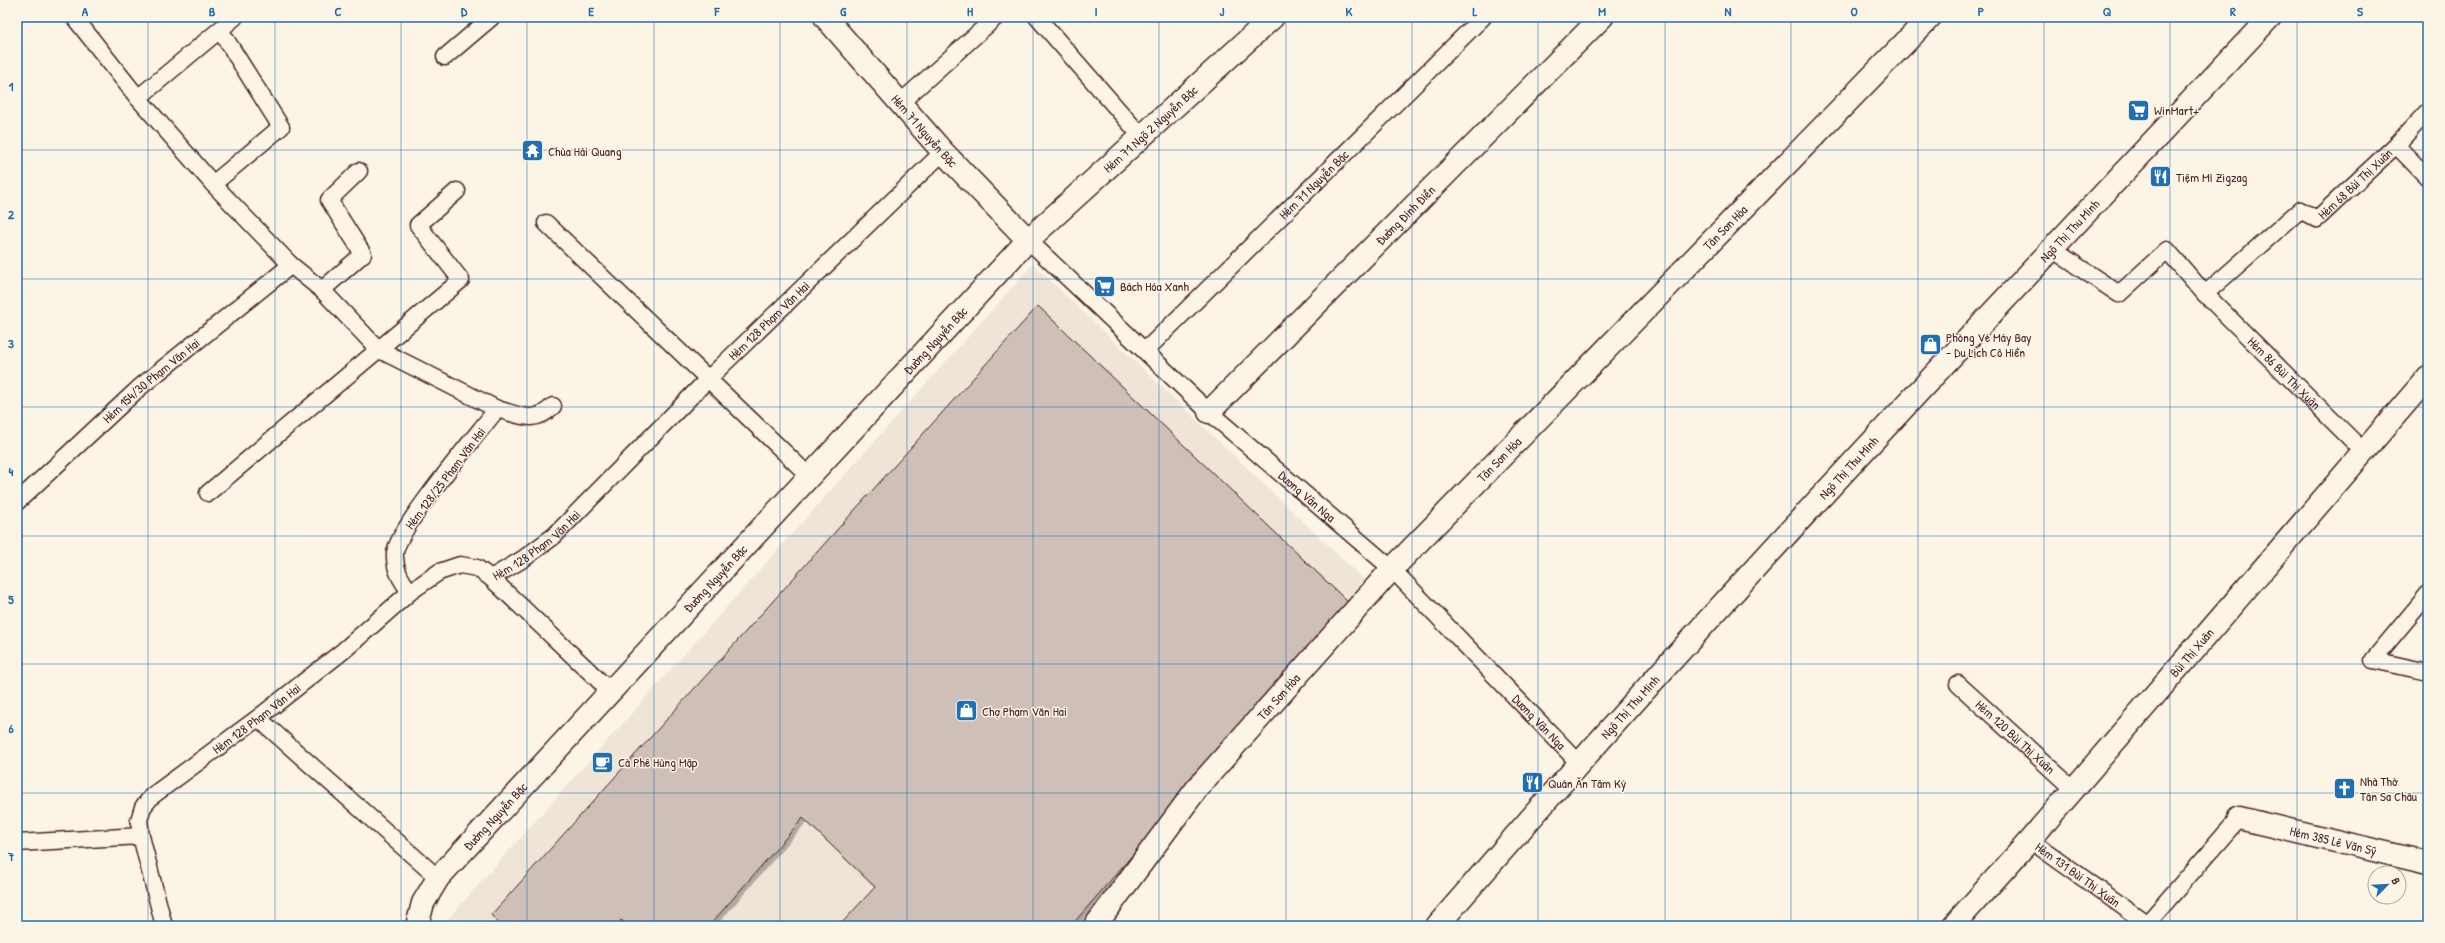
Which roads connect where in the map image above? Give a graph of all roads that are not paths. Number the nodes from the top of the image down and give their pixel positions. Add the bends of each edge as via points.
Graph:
1 (74, 17) edge
2 (235, 17) edge
3 (492, 17) edge
4 (825, 17) edge
5 (996, 17) edge
6 (1037, 17) edge
7 (1273, 17) edge
8 (1483, 17) edge
9 (1602, 17) edge
10 (1930, 17) edge
11 (2270, 17) edge
12 (220, 30) junction
13 (445, 58) dead end
14 (138, 98) junction
15 (900, 103) junction
16 (2428, 111) edge
17 (1141, 136) junction
18 (2396, 145) junction
19 (943, 152) junction
20 (359, 171) dead end
21 (2428, 178) edge
22 (213, 184) junction
23 (457, 192) dead end
24 (546, 222) dead end
25 (1028, 240) junction
26 (2052, 249) junction
27 (291, 265) junction
28 (322, 290) junction
29 (2205, 294) junction
30 (378, 349) junction
31 (1145, 351) junction
32 (2428, 377) edge
33 (707, 380) junction
34 (553, 406) dead end
35 (497, 409) junction
36 (1209, 412) junction
37 (2364, 452) junction
38 (809, 476) junction
39 (208, 493) dead end
40 (17, 502) edge
41 (1392, 569) junction
42 (491, 578) junction
43 (410, 592) junction
44 (2428, 594) edge
45 (2428, 672) edge
46 (1958, 684) dead end
47 (610, 691) junction
48 (258, 718) junction
49 (1578, 762) junction
50 (2073, 789) junction
51 (2239, 818) joint
52 (141, 836) junction
53 (2030, 840) junction
54 (17, 842) edge
55 (2428, 863) edge
56 (438, 878) junction
57 (2147, 925) edge
58 (164, 926) edge
59 (417, 926) edge
60 (1095, 926) edge
61 (1437, 926) edge
62 (1952, 926) edge

1 - 14 lane
2 - 12 lane
3 - 13 lane
4 - 15 street, Hẻm 71 Nguyễn Bặc
5 - 15 lane
6 - 17 lane
7 - 17 street, Hẻm 71 Ngõ 2 Nguyễn Bặc
8 - 31 lane, Hẻm 71 Nguyễn Bặc
9 - 36 street, Đường Đinh Điền
10 - 41 street, Tân Sơn Hòa
11 - 26 street, Ngô Thị Thu Minh
12 - 14 lane
12 - 22 lane via 281,127
14 - 22 lane
15 - 19 street, Hẻm 71 Nguyễn Bặc
16 - 18 lane
17 - 25 street, Hẻm 71 Ngõ 2 Nguyễn Bặc
18 - 21 lane, Hẻm 68 Bùi Thị Xuân
18 - 29 lane, Hẻm 68 Bùi Thị Xuân via 2317,219 2300,210
19 - 25 street, Hẻm 71 Nguyễn Bặc
19 - 33 lane, Hẻm 128 Phạm Văn Hai
20 - 28 lane via 329,200 363,254
22 - 27 lane
23 - 30 lane via 418,225 461,280
24 - 33 lane
25 - 31 lane, Dương Vân Nga
25 - 38 street, Đường Nguyễn Bặc
26 - 29 lane, Hẻm 86 Bùi Thị Xuân via 2119,294 2167,250
26 - 49 street, Ngô Thị Thu Minh
27 - 28 lane
27 - 40 lane, Hẻm 154/30 Phạm Văn Hai via 139,388
28 - 30 lane
29 - 37 lane, Hẻm 86 Bùi Thị Xuân
30 - 35 lane
30 - 39 lane
31 - 36 lane, Dương Vân Nga
32 - 37 street, Bùi Thị Xuân
33 - 38 lane
33 - 42 lane, Hẻm 128 Phạm Văn Hai via 554,536
34 - 35 lane via 542,417 524,416
35 - 43 lane, Hẻm 128/25 Phạm Văn Hai via 406,528 395,552 397,573
36 - 41 lane, Dương Vân Nga
37 - 50 street, Bùi Thị Xuân
38 - 47 street, Đường Nguyễn Bặc
41 - 49 lane, Dương Vân Nga
41 - 60 street, Tân Sơn Hòa via 1198,787
42 - 43 lane, Hẻm 128 Phạm Văn Hai via 477,568 460,565 440,572
42 - 47 lane
43 - 48 lane, Hẻm 128 Phạm Văn Hai via 343,651
44 - 45 lane via 2373,660
46 - 50 lane, Hẻm 120 Bùi Thị Xuân
47 - 56 street, Đường Nguyễn Bặc
48 - 52 lane, Hẻm 128 Phạm Văn Hai via 152,796 143,807 139,820
48 - 56 lane
49 - 61 street, Ngô Thị Thu Minh
50 - 53 street, Bùi Thị Xuân
51 - 55 street, Hẻm 385 Lê Văn Sỹ
51 - 57 lane
52 - 54 lane
52 - 58 lane, Hẻm 128 Phạm Văn Hai
53 - 57 lane, Hẻm 131 Bùi Thị Xuân
53 - 62 street, Bùi Thị Xuân
56 - 59 street, Đường Nguyễn Bặc via 423,903

